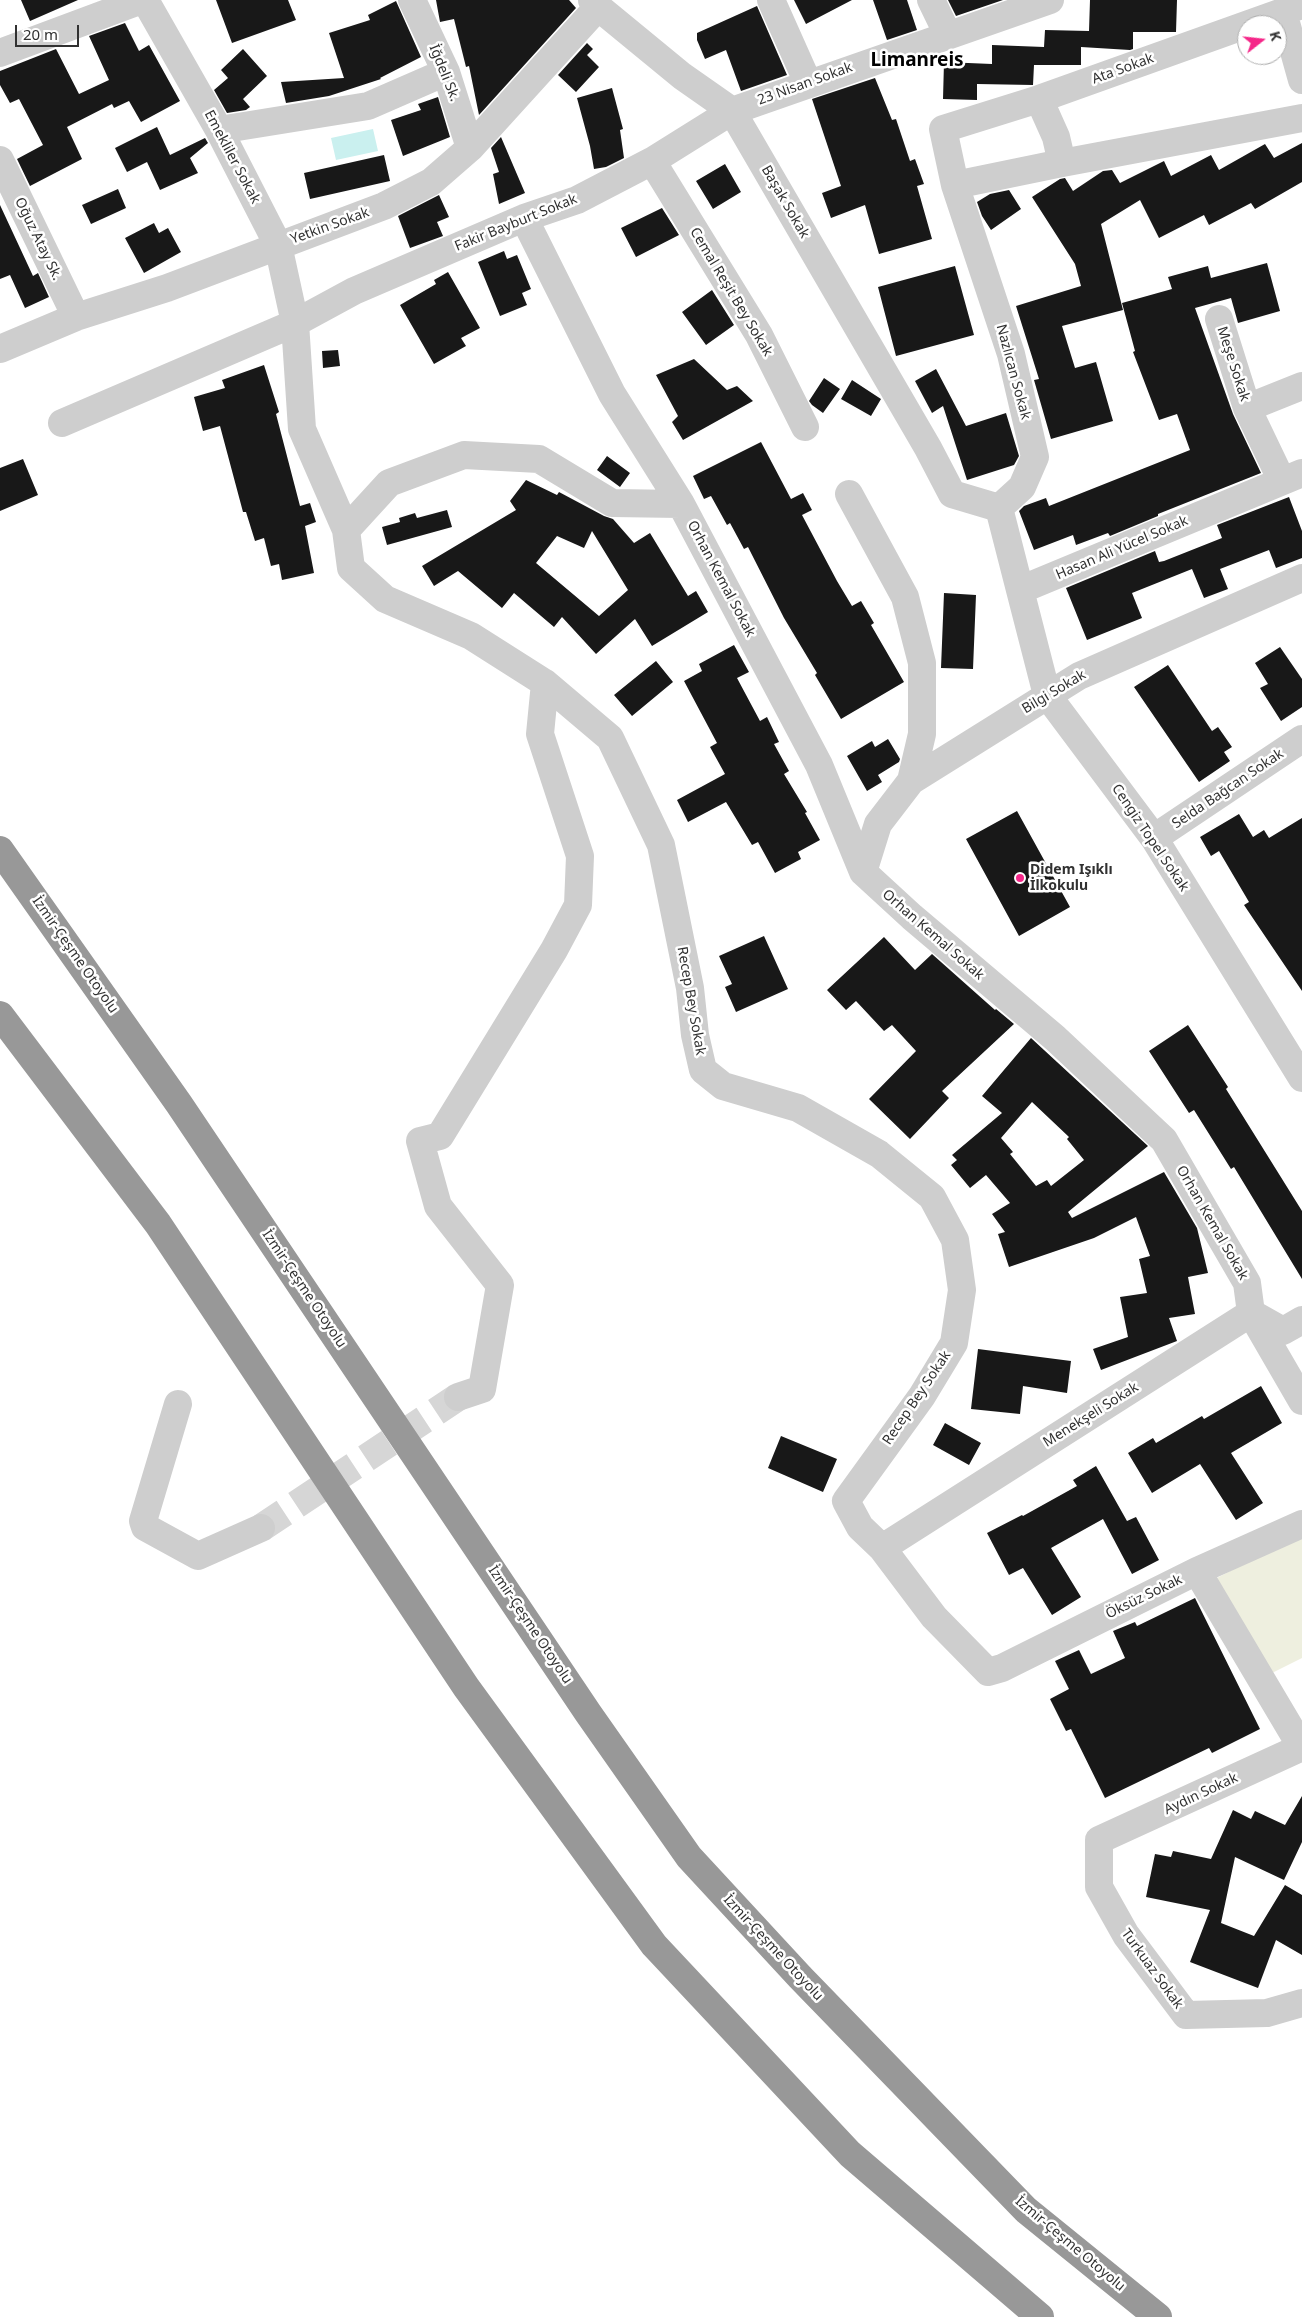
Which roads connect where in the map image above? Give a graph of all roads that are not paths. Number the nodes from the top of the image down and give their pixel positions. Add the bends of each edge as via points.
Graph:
1 (143, 0) edge
2 (412, 0) edge
3 (771, 0) edge
4 (931, 0) edge
5 (1050, 0) edge
6 (595, 3) edge
7 (1292, 9) edge
8 (948, 35) junction
9 (0, 53) edge
10 (446, 72) junction
11 (1302, 80) edge
12 (808, 83) junction
13 (1038, 99) junction
14 (732, 111) junction
15 (1302, 118) edge
16 (943, 129) joint
17 (219, 130) junction
18 (470, 148) junction
19 (0, 160) edge
20 (652, 161) junction
21 (1062, 162) junction
22 (955, 185) junction
23 (524, 218) junction
24 (278, 245) junction
25 (76, 318) junction
26 (1219, 319) dead end
27 (294, 323) junction
28 (0, 349) edge
29 (1302, 386) edge
30 (1247, 408) junction
31 (62, 423) dead end
32 (805, 427) dead end
33 (1292, 477) edge
34 (849, 494) dead end
35 (681, 504) junction
36 (999, 508) junction
37 (346, 530) junction
38 (1302, 578) edge
39 (1020, 590) junction
40 (546, 683) junction
41 (1048, 695) junction
42 (1302, 739) edge
43 (911, 781) junction
44 (1154, 838) junction
45 (0, 850) edge
46 (863, 872) junction
47 (0, 1015) edge
48 (1302, 1078) edge
49 (1251, 1313) junction
50 (1302, 1320) edge
51 (458, 1397) tunnel mouth
52 (1302, 1401) edge
53 (178, 1404) dead end
54 (1302, 1524) edge
55 (261, 1528) tunnel mouth
56 (882, 1548) junction
57 (1197, 1570) junction
58 (988, 1672) joint
59 (1302, 1748) edge
60 (1099, 1840) joint
61 (1302, 2003) edge
62 (1040, 2317) edge
63 (1158, 2317) edge

1 - 9 street
1 - 17 street, Emekliler Sokak
2 - 10 street, İğdeli Sk.
3 - 12 street
4 - 8 street
5 - 8 street, 23 Nisan Sokak
6 - 14 street, Başak Sokak via 682,76
6 - 18 street, Yetkin Sokak
7 - 11 street
7 - 13 street, Ata Sokak
8 - 12 street, 23 Nisan Sokak
10 - 17 street via 368,106
10 - 18 street, İğdeli Sk.
12 - 14 street, 23 Nisan Sokak
13 - 16 street, Ata Sokak
13 - 21 street via 1056,137
14 - 20 street, Fakir Bayburt Sokak
14 - 36 street, Başak Sokak via 952,494
15 - 21 street
16 - 22 street, Nazlıcan Sokak
17 - 24 street, Emekliler Sokak
18 - 24 street, Yetkin Sokak via 431,182 384,206
19 - 25 street, Oğuz Atay Sk.
20 - 23 street, Fakir Bayburt Sokak via 577,200
20 - 32 street, Cemal Reşit Bey Sokak via 759,335
21 - 22 street
22 - 36 street, Nazlıcan Sokak via 1011,354 1035,457 1022,487
23 - 27 street, Fakir Bayburt Sokak via 354,290
23 - 35 street, Orhan Kemal Sokak via 612,394
24 - 25 street, Yetkin Sokak via 167,288
24 - 27 street, Emekliler Sokak
25 - 28 street, Yetkin Sokak
26 - 30 street, Meşe Sokak
27 - 31 street, Fakir Bayburt Sokak
27 - 37 street, Recep Bey Sokak via 302,429
29 - 30 street, Meşe Sokak
30 - 33 street, Meşe Sokak
33 - 39 street, Hasan Ali Yücel Sokak
34 - 43 street via 905,596 922,663 922,734
35 - 37 street, Orhan Kemal Sokak via 612,503 539,459 464,455 388,483
35 - 46 street, Orhan Kemal Sokak via 818,765
36 - 39 street
37 - 40 street, Recep Bey Sokak via 351,568 386,599 471,636
38 - 41 street, Bilgi Sokak via 1079,676
39 - 41 street, Cengiz Topel Sokak
40 - 51 street via 540,734 580,856 578,905 440,1136 420,1141 438,1206 500,1285 482,1389
40 - 56 street, Recep Bey Sokak via 610,738 661,845 703,1070 723,1086 798,1108 879,1154 932,1197 955,1240 962,1290 954,1343 922,1396 846,1501 860,1528
41 - 43 street, Bilgi Sokak
41 - 44 street, Cengiz Topel Sokak
42 - 44 street, Selda Bağcan Sokak
43 - 46 street, Bilgi Sokak via 878,824
44 - 48 street, Cengiz Topel Sokak
45 - 63 highway, İzmir-Çeşme Otoyolu via 180,1104 588,1713 689,1857 800,1977 1026,2210
46 - 49 street, Orhan Kemal Sokak via 912,918 1055,1038 1164,1140 1247,1283
47 - 62 highway via 158,1224 466,1687 654,1945 850,2154
49 - 50 street via 1283,1331
49 - 52 street
49 - 56 street, Menekşeli Sokak
53 - 55 street via 143,1521 145,1527 198,1556
54 - 57 street, Öksüz Sokak
56 - 58 street, Recep Bey Sokak via 934,1618
57 - 58 street, Öksüz Sokak via 1002,1668
57 - 59 street
59 - 60 street, Aydın Sokak
60 - 61 street, Turkuaz Sokak via 1099,1887 1126,1935 1186,2015 1267,2013

